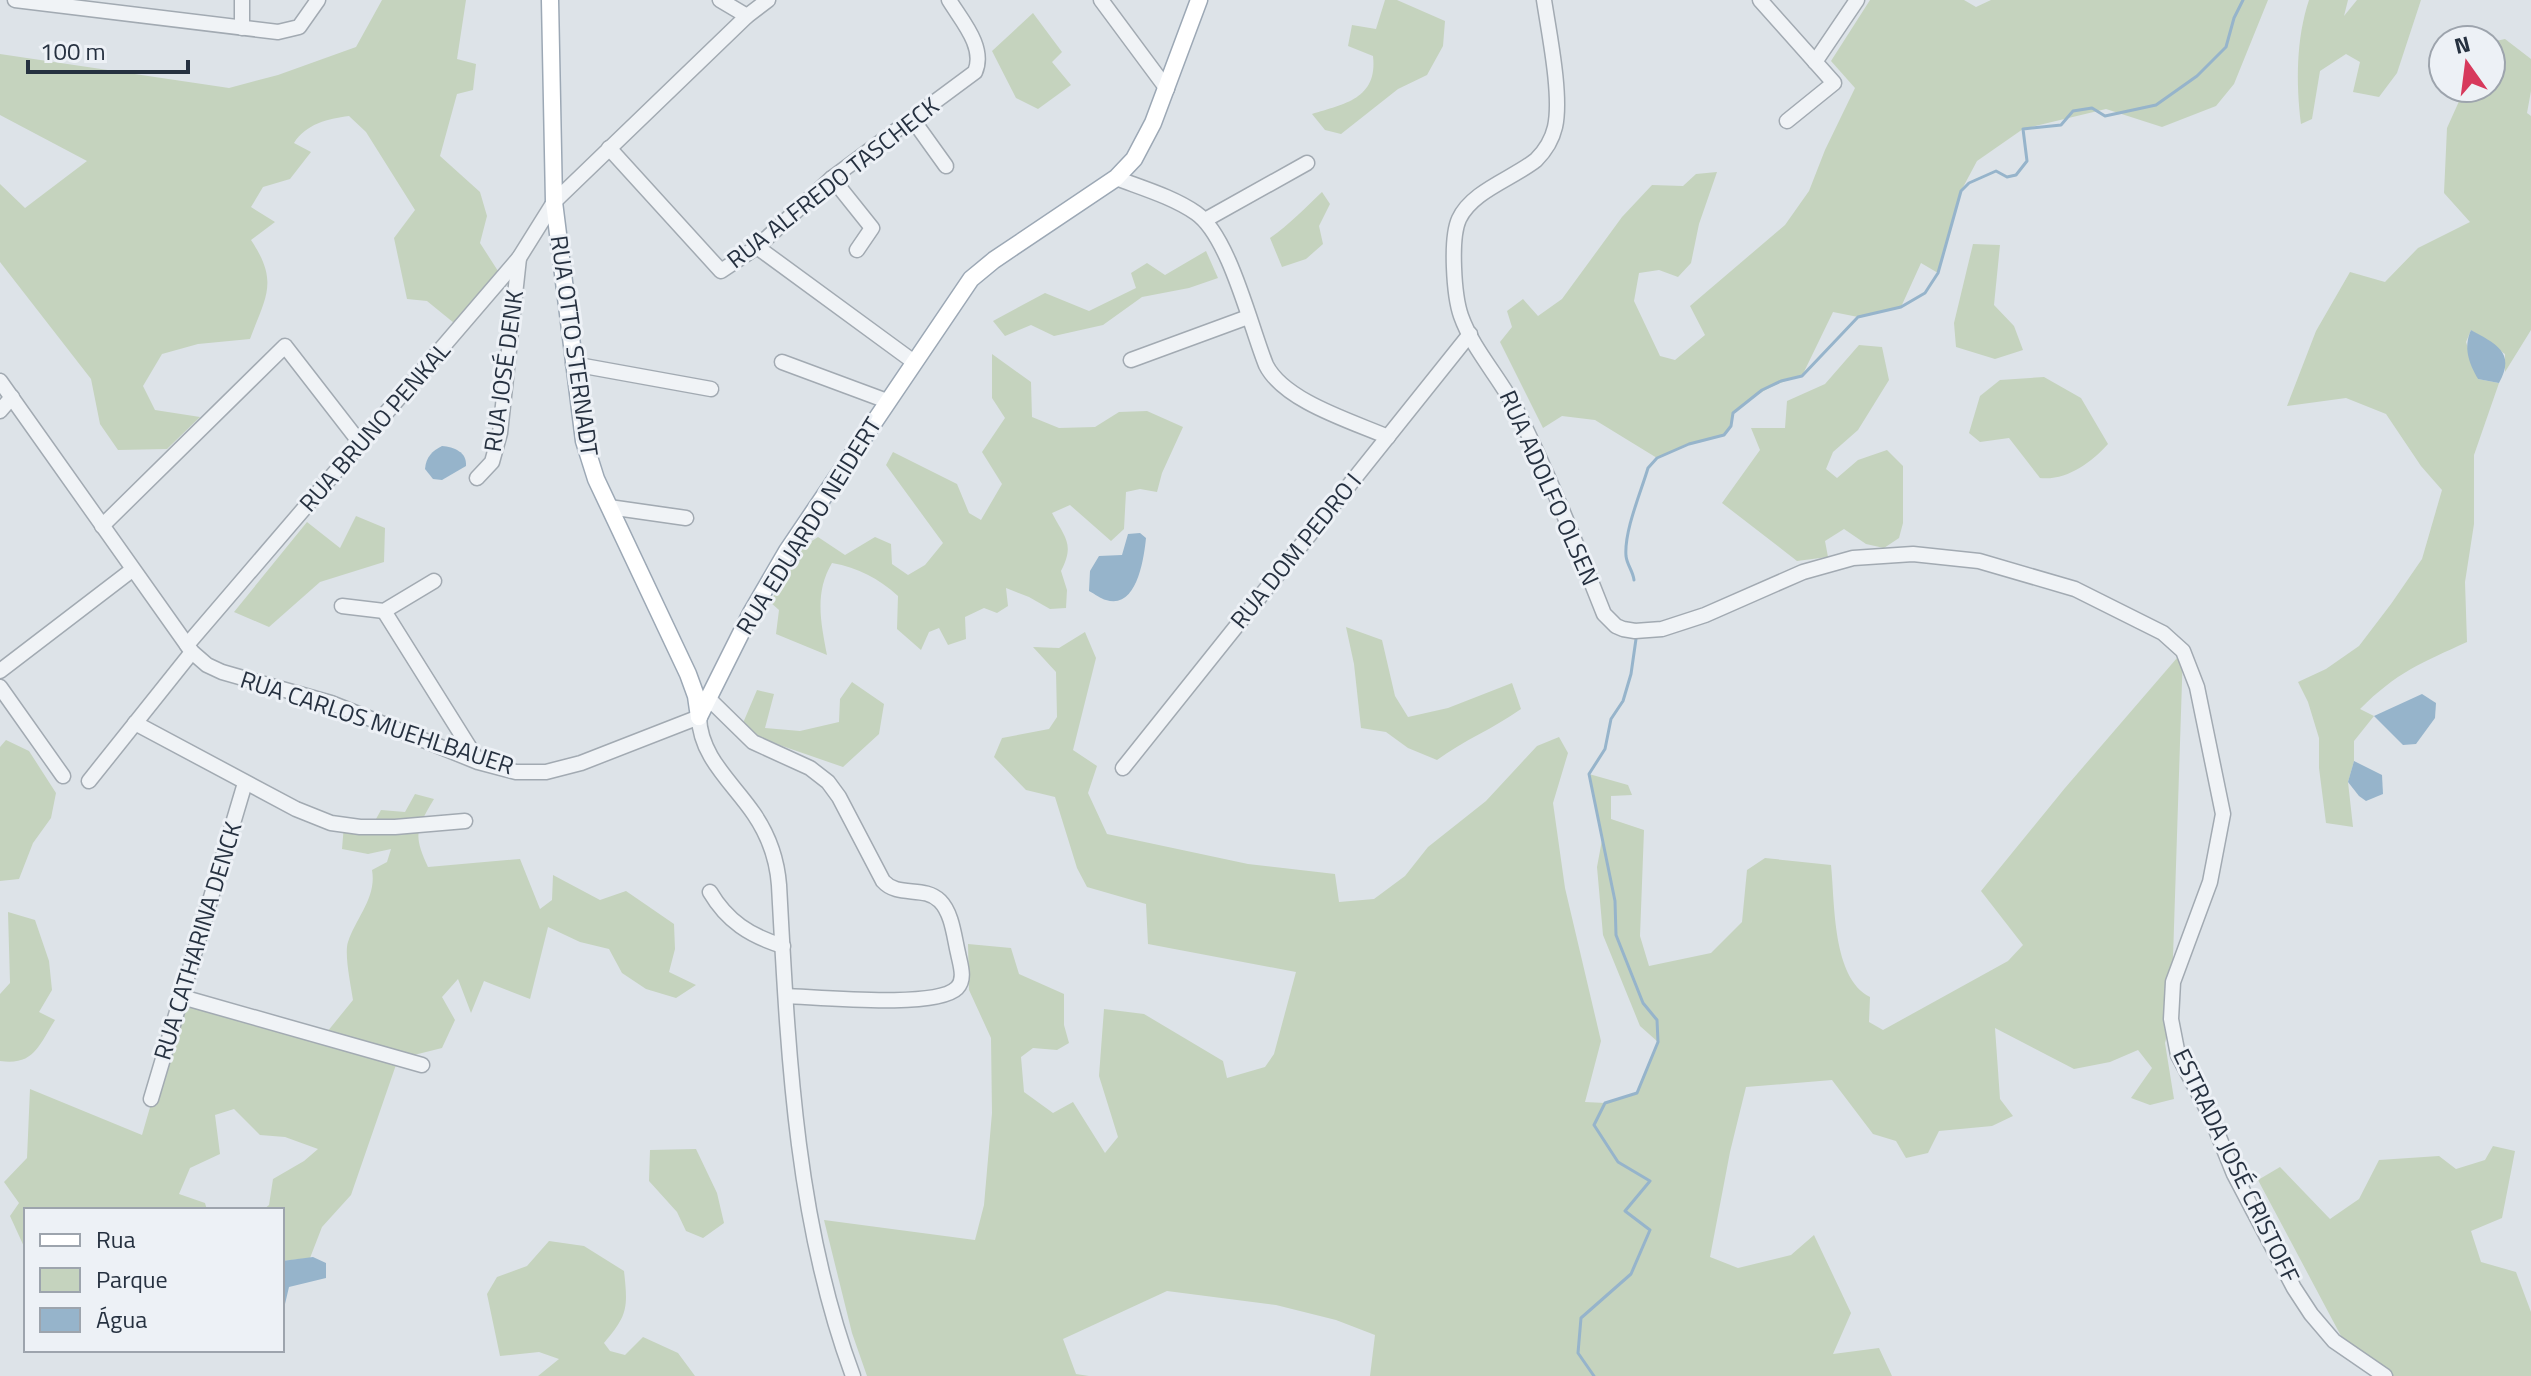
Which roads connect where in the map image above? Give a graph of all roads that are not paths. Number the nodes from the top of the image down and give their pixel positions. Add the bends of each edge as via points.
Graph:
1 (15, 0) edge
2 (242, 0) edge
3 (318, 0) edge
4 (550, 0) edge
5 (720, 0) edge
6 (768, 0) edge
7 (949, 0) edge
8 (1101, 0) edge
9 (1199, 0) edge
10 (1760, 0) edge
11 (1857, 0) edge
12 (1545, 1) edge
13 (142, 8) edge
14 (747, 16) junction
15 (242, 28) junction
16 (1815, 62) junction
17 (1167, 89) junction
18 (913, 120) junction
19 (1787, 121) dead end
20 (609, 148) junction
21 (1307, 163) dead end
22 (946, 166) dead end
23 (832, 178) junction
24 (1116, 178) junction
25 (554, 202) junction
26 (1205, 220) junction
27 (757, 247) junction
28 (857, 250) dead end
29 (519, 258) junction
30 (1248, 317) junction
31 (1470, 334) junction
32 (1131, 360) dead end
33 (782, 362) dead end
34 (914, 362) junction
35 (573, 364) junction
36 (0, 381) edge
37 (711, 389) dead end
38 (12, 397) junction
39 (887, 401) junction
40 (0, 411) edge
41 (1388, 437) junction
42 (361, 444) junction
43 (477, 478) dead end
44 (609, 507) junction
45 (686, 518) dead end
46 (102, 526) junction
47 (132, 570) junction
48 (434, 581) dead end
49 (1599, 602) joint
50 (342, 606) dead end
51 (384, 611) junction
52 (189, 648) junction
53 (0, 671) edge
54 (0, 687) edge
55 (708, 698) junction
56 (699, 717) junction
57 (135, 723) junction
58 (478, 762) junction
59 (1123, 768) dead end
60 (63, 776) dead end
61 (89, 781) dead end
62 (245, 783) junction
63 (465, 821) dead end
64 (710, 892) dead end
65 (783, 946) junction
66 (786, 996) junction
67 (182, 997) junction
68 (422, 1065) dead end
69 (151, 1099) dead end
70 (853, 1376) edge
71 (2385, 1376) edge

1 - 13 street
2 - 15 street
3 - 15 street via 306,21 292,31
4 - 25 main road, RUA OTTO STERNADT
5 - 14 street
6 - 14 street, RUA BRUNO PENKAL
7 - 18 street, RUA ALFREDO TASCHECK via 974,41 979,64
8 - 17 street
9 - 17 main road, RUA EDUARDO NEIDERT
10 - 16 street
11 - 16 street
12 - 31 street, RUA ADOLFO OLSEN via 1556,123 1536,160 1473,201 1458,220 1457,301
13 - 15 street
14 - 20 street, RUA BRUNO PENKAL
16 - 19 street via 1834,83
17 - 24 main road, RUA EDUARDO NEIDERT via 1140,149
18 - 22 street
18 - 23 street, RUA ALFREDO TASCHECK
20 - 25 street, RUA BRUNO PENKAL
20 - 27 street, RUA ALFREDO TASCHECK via 721,271
21 - 26 street
23 - 27 street, RUA ALFREDO TASCHECK
23 - 28 street via 872,228
24 - 26 street
24 - 34 main road, RUA EDUARDO NEIDERT via 981,270
25 - 29 street, RUA BRUNO PENKAL
25 - 35 main road, RUA OTTO STERNADT
26 - 30 street via 1226,257
27 - 34 street
29 - 42 street, RUA BRUNO PENKAL
29 - 43 street, RUA JOSÉ DENK via 500,433 492,462
30 - 32 street
30 - 41 street via 1277,382
31 - 41 street, RUA DOM PEDRO I
31 - 49 street, RUA ADOLFO OLSEN via 1527,431
33 - 39 street
34 - 39 main road, RUA EDUARDO NEIDERT
35 - 37 street
35 - 44 main road, RUA OTTO STERNADT via 588,456
36 - 38 street, RUA CARLOS MUEHLBAUER
38 - 40 street
38 - 46 street, RUA CARLOS MUEHLBAUER
39 - 55 main road, RUA EDUARDO NEIDERT via 769,580
41 - 59 street, RUA DOM PEDRO I
42 - 46 street via 285,346
42 - 52 street, RUA BRUNO PENKAL
44 - 45 street
44 - 56 main road, RUA OTTO STERNADT via 688,674
46 - 47 street, RUA CARLOS MUEHLBAUER
47 - 52 street, RUA CARLOS MUEHLBAUER
47 - 53 street
48 - 51 street
49 - 71 street, ESTRADA JOSÉ CRISTOFF via 1616,626 1662,629 1803,572 1853,558 1913,554 1979,561 2075,589 2163,633 2183,651 2197,687 2223,814 2210,882 2173,982 2171,1019 2178,1055 2294,1288 2334,1341
50 - 51 street
51 - 58 street
52 - 57 street, RUA BRUNO PENKAL
52 - 58 street, RUA CARLOS MUEHLBAUER via 222,672 331,703
54 - 60 street
55 - 56 main road, RUA EDUARDO NEIDERT
55 - 66 street via 753,742 828,782 887,886 939,899 961,967 959,986 940,997
56 - 58 street, RUA CARLOS MUEHLBAUER via 546,772 516,772
56 - 65 street via 708,754 756,817 774,855
57 - 61 street, RUA BRUNO PENKAL
57 - 62 street
62 - 63 street via 306,814 344,825
62 - 67 street, RUA CATHARINA DENCK
64 - 65 street via 746,932
65 - 66 street
66 - 70 street via 805,1188
67 - 68 street
67 - 69 street, RUA CATHARINA DENCK

